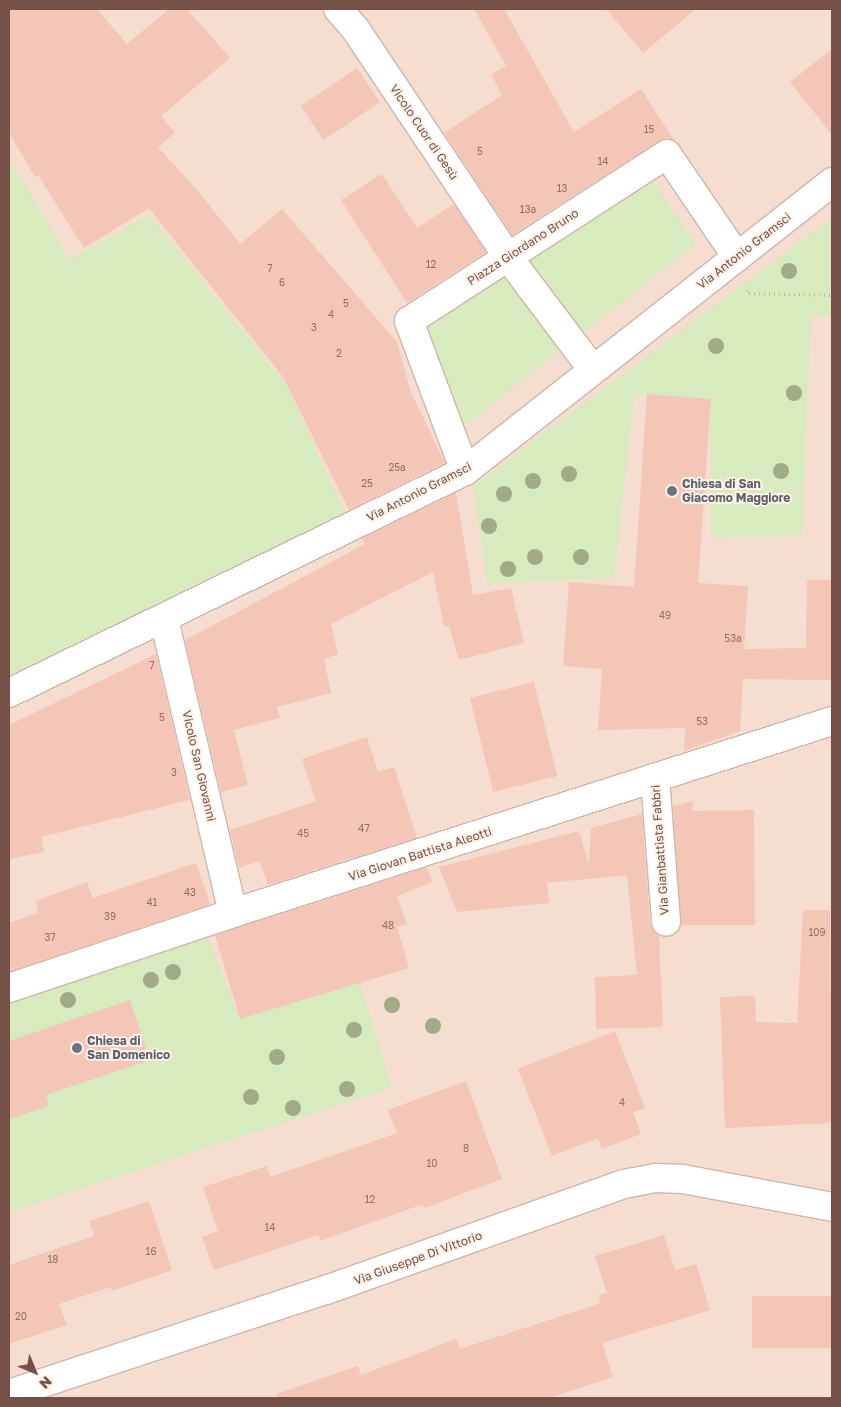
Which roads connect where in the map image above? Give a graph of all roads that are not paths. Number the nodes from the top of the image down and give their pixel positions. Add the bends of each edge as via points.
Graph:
1 (338, 9) edge
2 (832, 182) edge
3 (508, 257) junction
4 (732, 261) junction
5 (593, 370) junction
6 (465, 471) junction
7 (164, 619) junction
8 (9, 693) edge
9 (832, 721) edge
10 (655, 778) junction
11 (233, 914) junction
12 (666, 922) dead end
13 (9, 988) edge
14 (832, 1207) edge
15 (9, 1394) edge

1 - 3 street, Vicolo Cuor di Gesù via 356,30
2 - 4 street, Via Antonio Gramsci
3 - 4 street, Piazza Giordano Bruno via 667,154
3 - 5 street, Vicolo Cuor di Gesù
3 - 6 street, Piazza Giordano Bruno via 409,321
4 - 5 street, Via Antonio Gramsci
5 - 6 street, Via Antonio Gramsci
6 - 7 street, Via Antonio Gramsci
7 - 8 street, Via Antonio Gramsci
7 - 11 street, Vicolo San Giovanni
9 - 10 street, Via Giovan Battista Aleotti
10 - 11 street, Via Giovan Battista Aleotti
10 - 12 street, Via Gianbattista Fabbri
11 - 13 street, Via Giovan Battista Aleotti
14 - 15 street, Via Giuseppe Di Vittorio via 683,1179 647,1179 624,1184 326,1290

